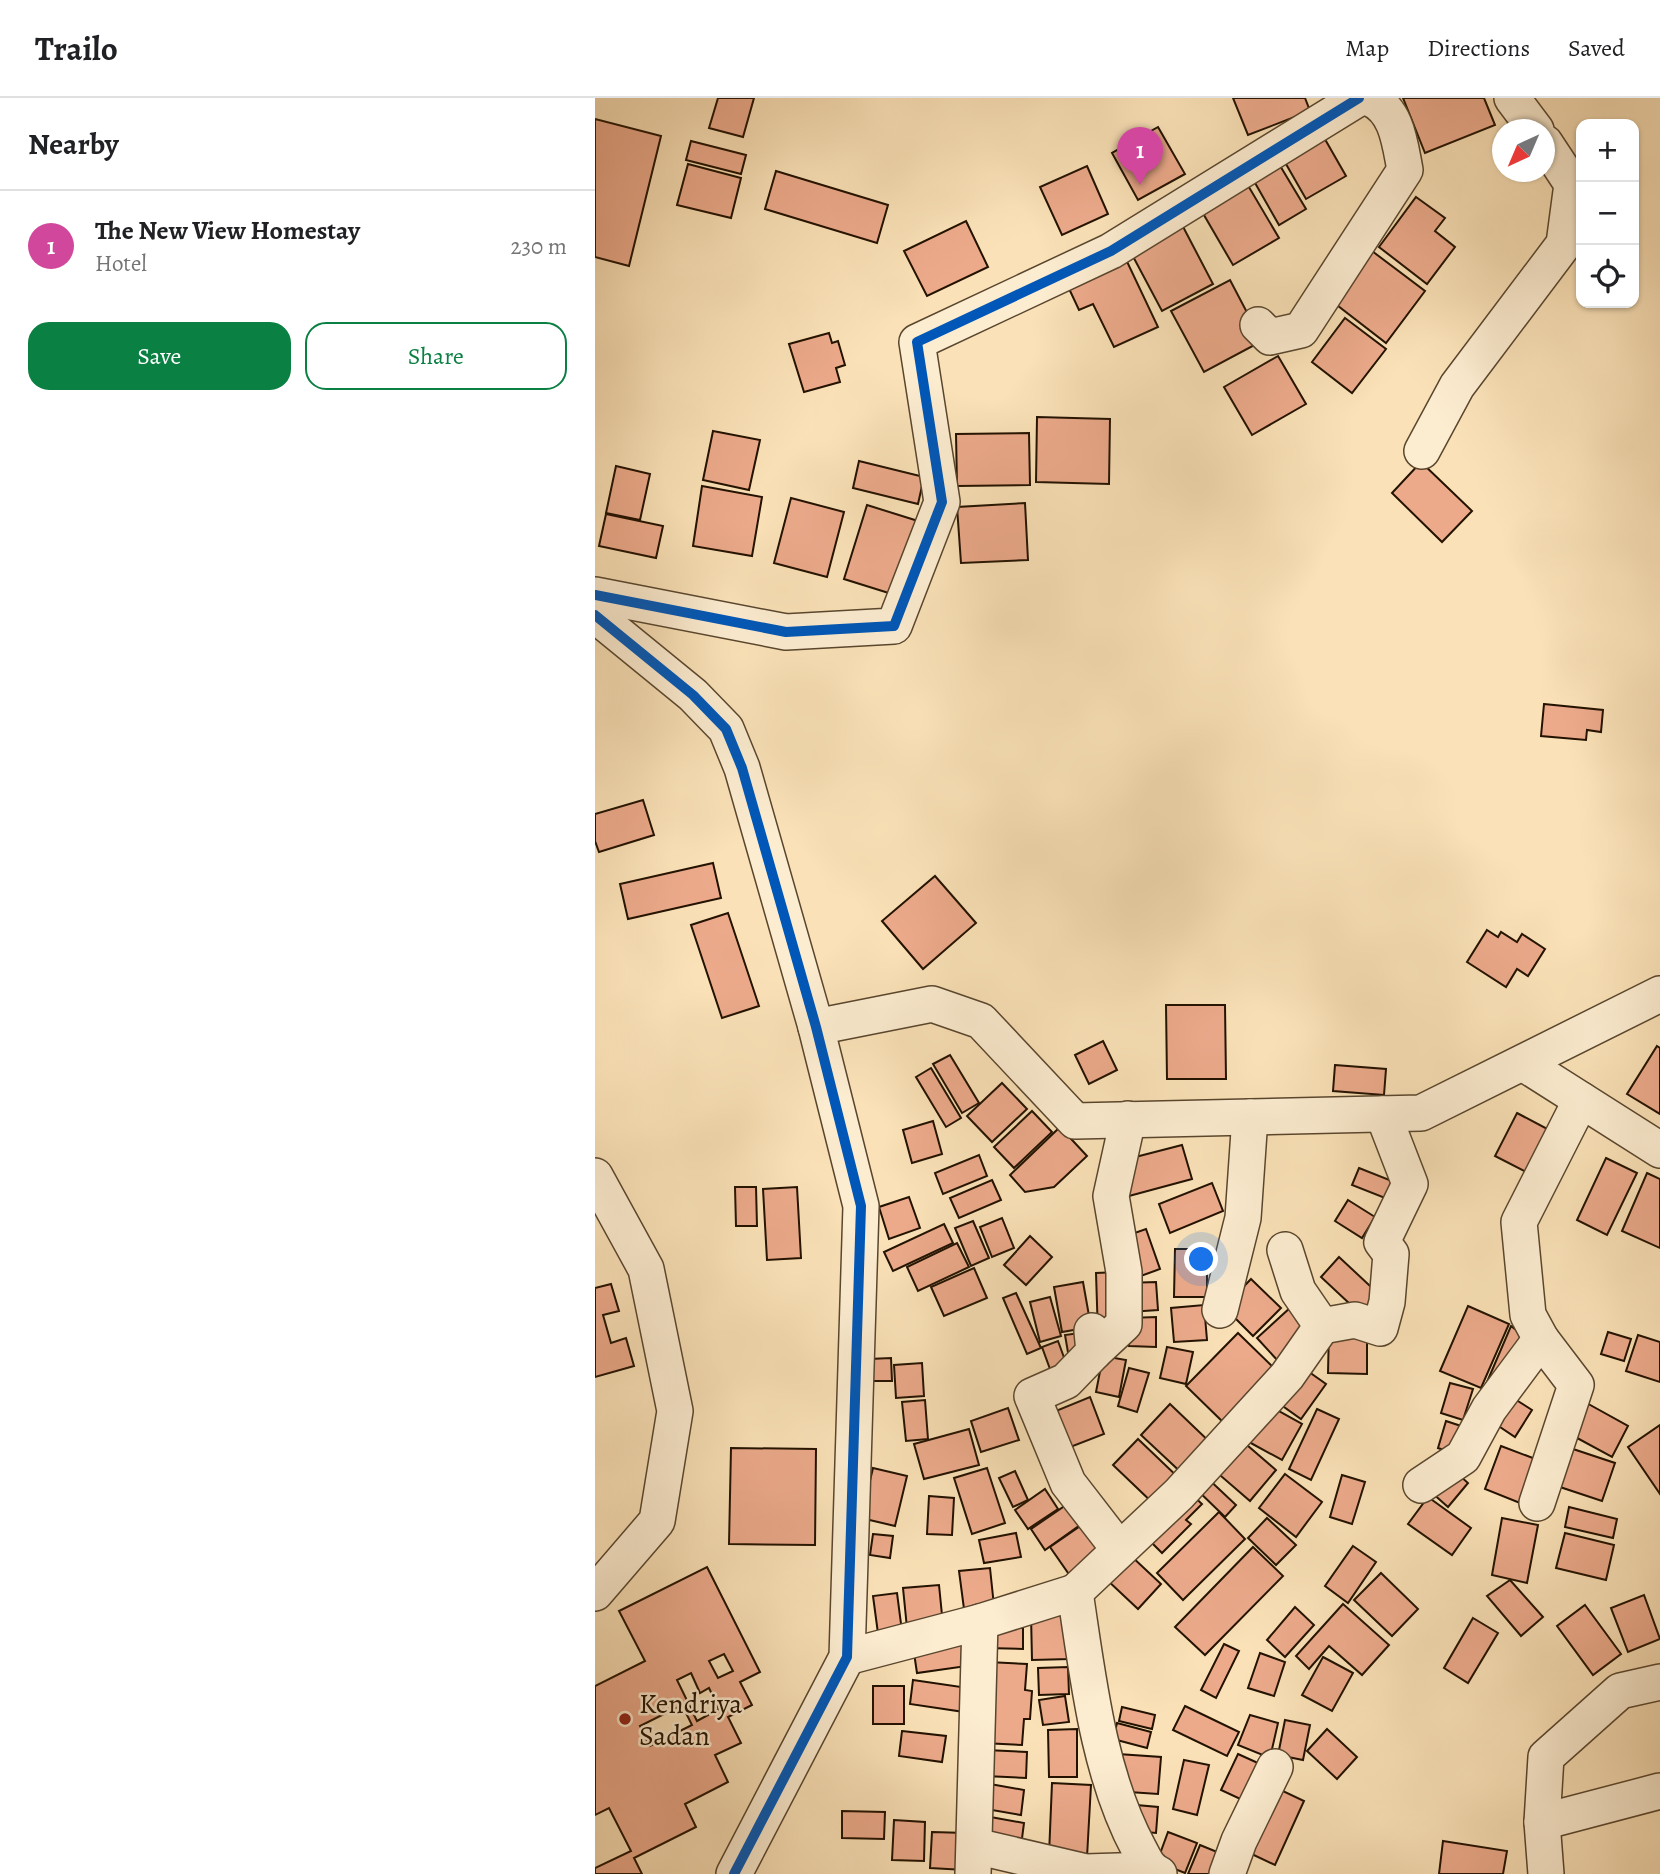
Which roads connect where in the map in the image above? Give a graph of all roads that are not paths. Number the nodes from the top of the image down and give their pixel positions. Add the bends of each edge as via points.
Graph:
1 (1359, 98) edge
2 (1369, 98) edge
3 (1512, 98) edge
4 (1528, 119) edge
5 (1555, 158) edge
6 (1258, 325) dead end
7 (1422, 451) dead end
8 (595, 595) edge
9 (595, 615) edge
10 (1654, 1005) edge
11 (816, 1027) junction
12 (1523, 1063) junction
13 (1581, 1100) junction
14 (1383, 1114) junction
15 (1250, 1117) junction
16 (1128, 1119) junction
17 (1660, 1150) edge
18 (595, 1175) edge
19 (1285, 1250) dead end
20 (1220, 1310) dead end
21 (1322, 1326) junction
22 (1541, 1339) junction
23 (1421, 1485) dead end
24 (1537, 1503) dead end
25 (1119, 1549) junction
26 (595, 1592) edge
27 (1075, 1592) junction
28 (980, 1622) junction
29 (847, 1657) junction
30 (1660, 1682) edge
31 (1275, 1767) dead end
32 (1660, 1791) edge
33 (1542, 1822) junction
34 (974, 1860) edge
35 (1154, 1872) edge
36 (734, 1874) edge
37 (1227, 1874) edge
38 (1546, 1874) edge

1 - 8 street via 1111,251 917,342 942,502 894,626 786,632
2 - 6 street via 1379,102 1396,126 1405,170 1301,330 1270,337
3 - 4 street
5 - 7 street via 1573,184 1564,244 1457,386
9 - 11 street via 693,695 726,729 742,768
10 - 12 street
11 - 16 street via 932,1004 981,1021 1075,1121
11 - 29 street via 861,1206
12 - 13 street
12 - 14 street via 1421,1113
13 - 17 street
13 - 22 street via 1519,1222 1528,1315
14 - 15 street
14 - 21 street via 1410,1184 1382,1241 1391,1254 1380,1328 1356,1320
15 - 16 street
15 - 20 street via 1243,1219
16 - 25 street via 1111,1196 1124,1272 1123,1324 1093,1341 1066,1381 1032,1396 1068,1483
18 - 26 street via 646,1269 675,1411 657,1521
19 - 21 street via 1298,1292
21 - 25 street via 1287,1376 1179,1494
22 - 23 street via 1489,1409 1463,1457
22 - 24 street via 1576,1385
25 - 27 street
27 - 28 street
27 - 35 street via 1092,1705 1104,1751 1125,1823
28 - 29 street
28 - 34 street
29 - 36 street
30 - 33 street via 1620,1691 1546,1757
31 - 37 street
32 - 33 street
33 - 38 street
34 - 35 street via 1086,1872

